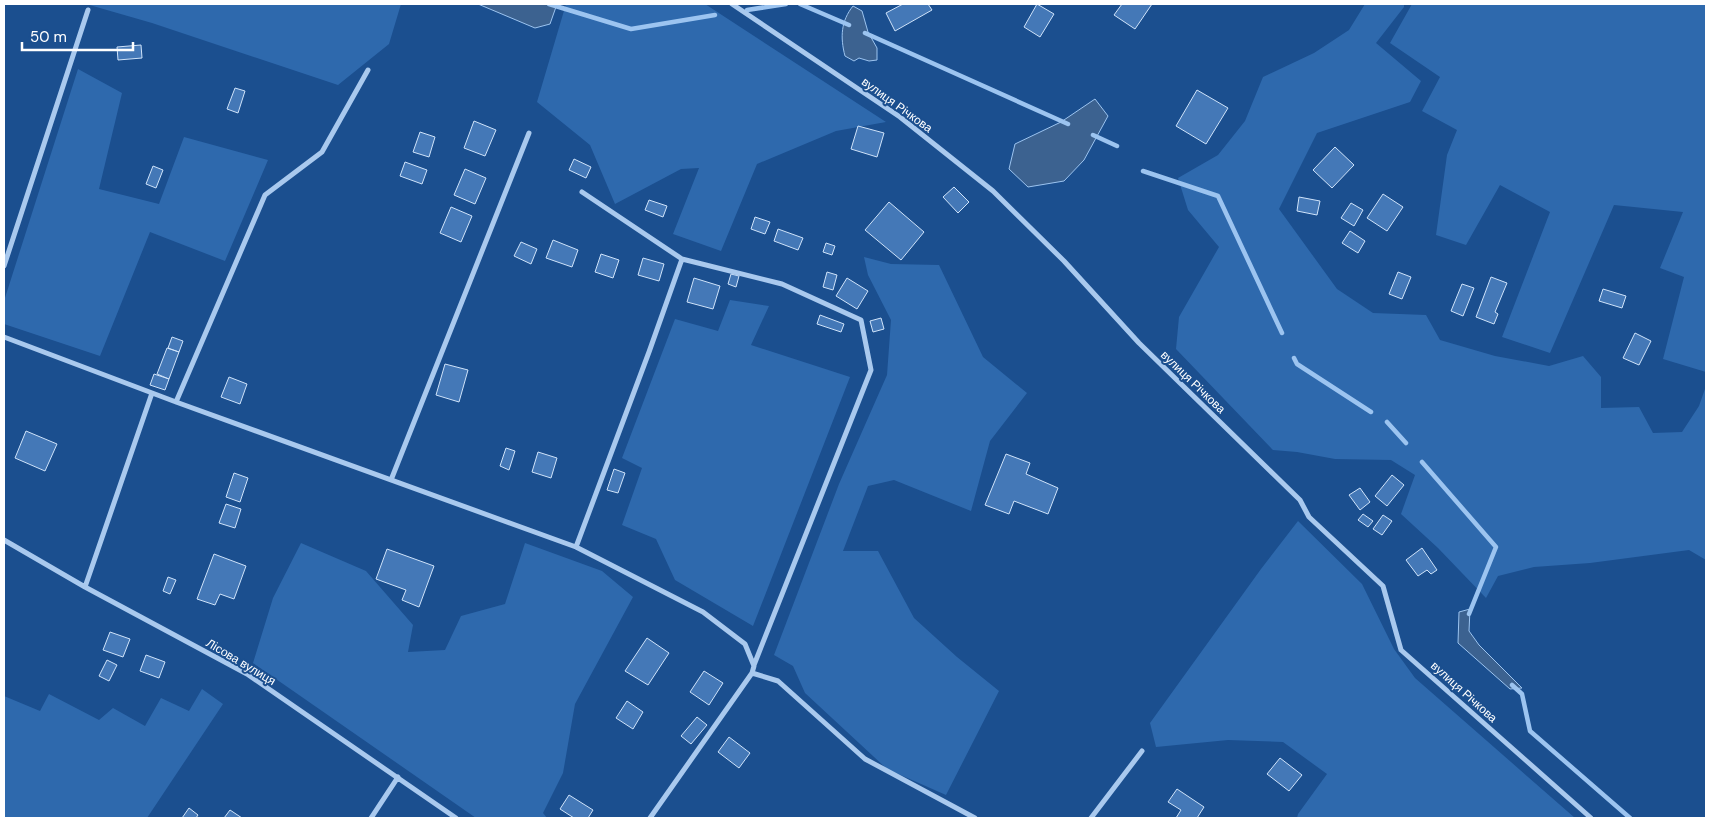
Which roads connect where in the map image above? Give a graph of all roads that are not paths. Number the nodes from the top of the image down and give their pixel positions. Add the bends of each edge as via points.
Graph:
1 (732, 4) edge
2 (88, 10) dead end
3 (368, 70) dead end
4 (529, 133) dead end
5 (582, 192) dead end
6 (682, 259) junction
7 (4, 266) edge
8 (4, 337) edge
9 (152, 393) junction
10 (176, 402) junction
11 (391, 480) junction
12 (4, 540) edge
13 (576, 547) junction
14 (85, 587) junction
15 (754, 666) junction
16 (752, 673) junction
17 (1142, 751) dead end
18 (398, 777) junction
19 (371, 818) edge
20 (456, 818) edge
21 (650, 818) edge
22 (975, 818) edge
23 (1091, 818) edge
24 (1591, 818) edge

1 - 24 street, вулиця Річкова via 900,117 993,191 1064,261 1139,343 1300,500 1309,517 1383,586 1402,650
2 - 7 street
3 - 10 street via 322,152 265,195
4 - 11 street
5 - 6 street
6 - 13 street
6 - 15 street via 782,284 860,320 871,370
8 - 9 street
9 - 10 street
9 - 14 street
10 - 11 street
11 - 13 street
12 - 14 street, Лісова вулиця
13 - 15 street via 703,612 745,644
14 - 18 street, Лісова вулиця via 246,674
15 - 16 street
16 - 21 street
16 - 22 street via 778,681 865,758
17 - 23 street
18 - 19 street
18 - 20 street, Лісова вулиця

